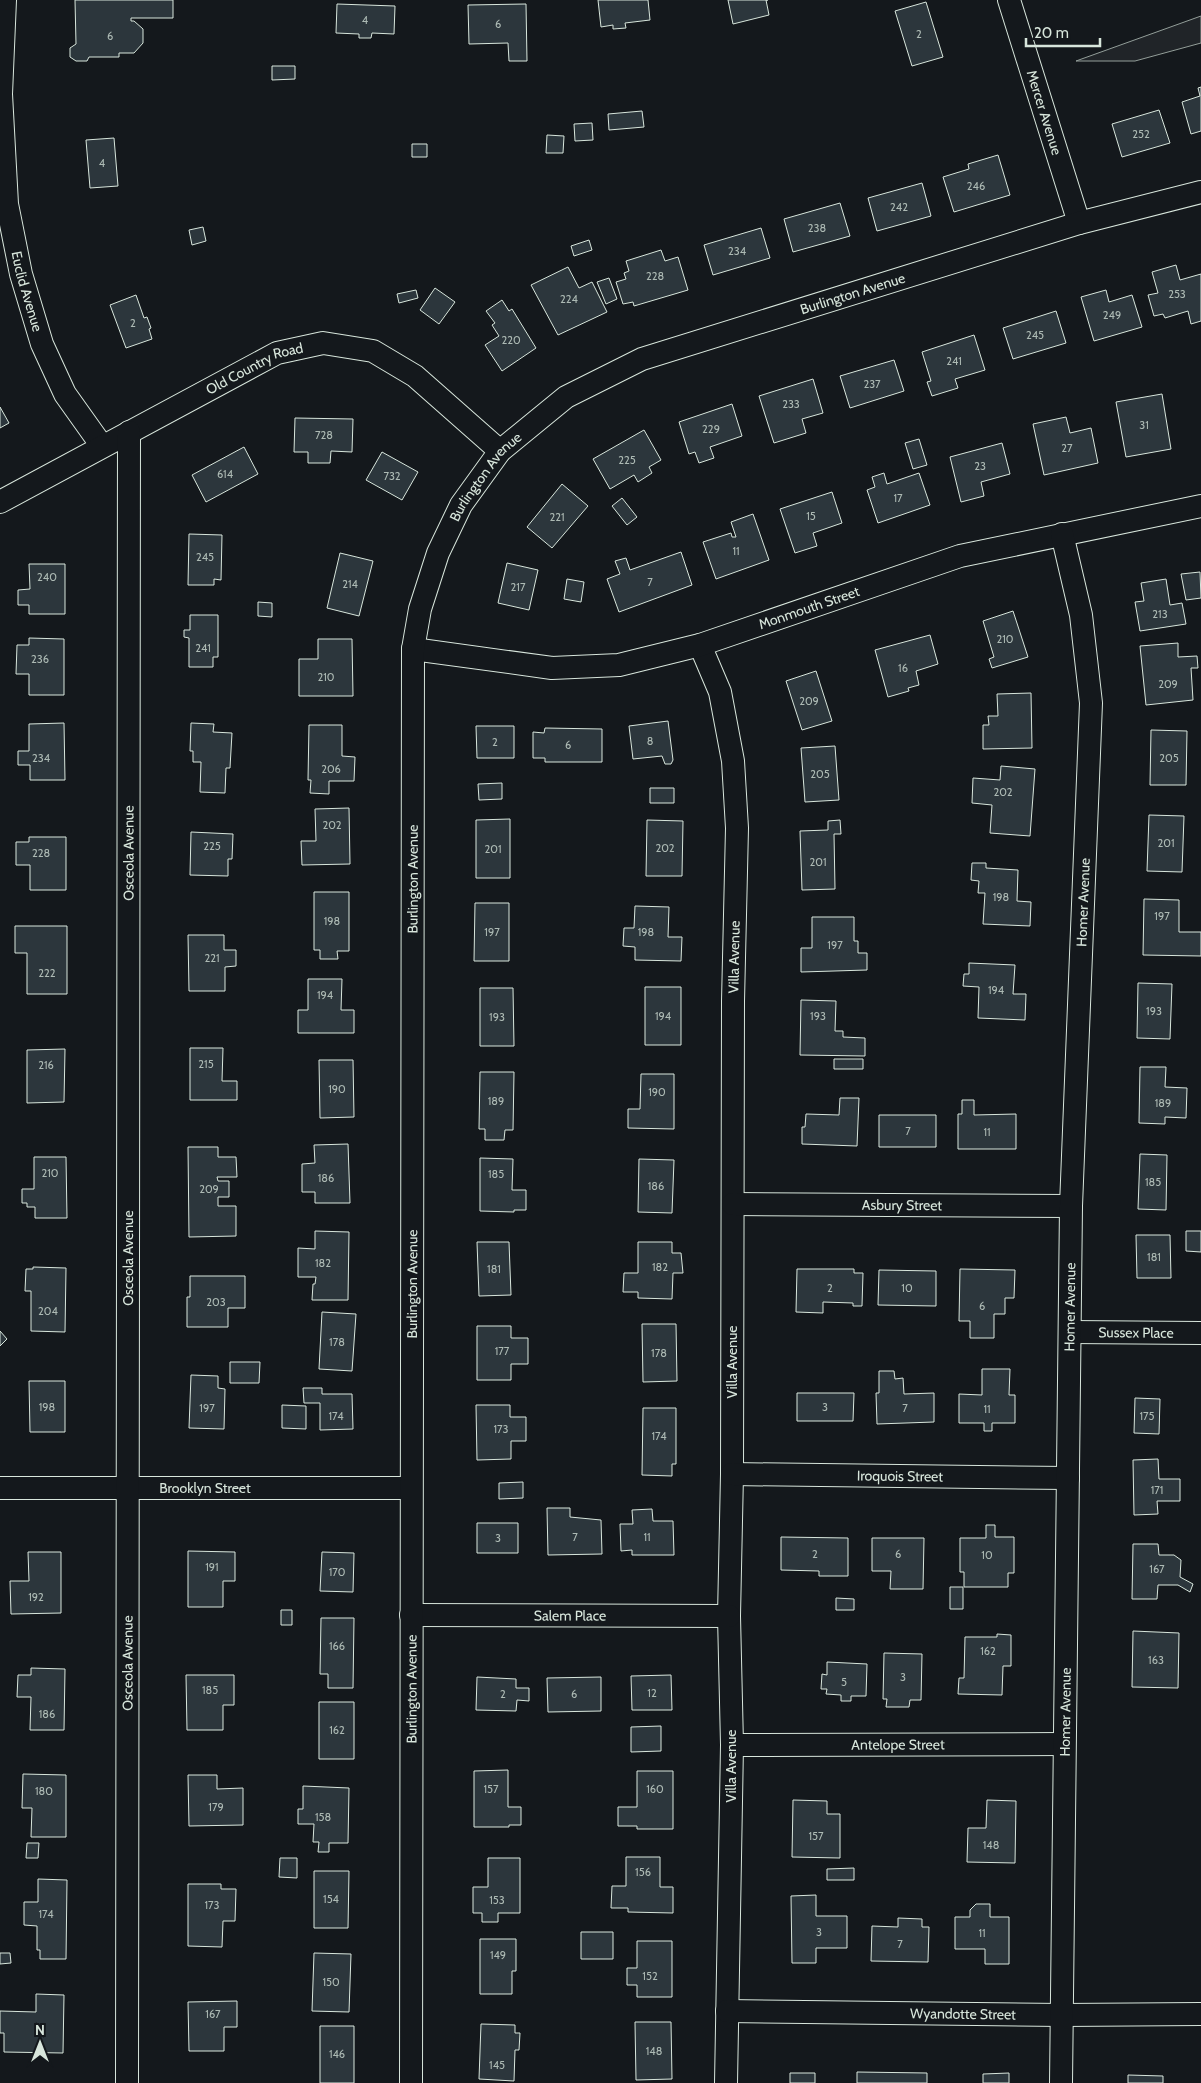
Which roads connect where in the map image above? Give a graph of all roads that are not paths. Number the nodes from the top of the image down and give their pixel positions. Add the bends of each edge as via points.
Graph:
1 (5, 0) edge
2 (1009, 0) edge
3 (1201, 192) edge
4 (1079, 223) junction
5 (129, 432) junction
6 (102, 446) junction
7 (500, 451) junction
8 (0, 502) edge
9 (1201, 506) edge
10 (1062, 534) junction
11 (700, 645) junction
12 (413, 649) junction
13 (732, 1204) junction
14 (1071, 1206) junction
15 (1070, 1332) junction
16 (1201, 1333) edge
17 (732, 1474) junction
18 (1068, 1478) junction
19 (0, 1488) edge
20 (129, 1488) junction
21 (410, 1488) junction
22 (411, 1615) junction
23 (728, 1616) junction
24 (1064, 1744) junction
25 (732, 1745) junction
26 (727, 2011) junction
27 (1201, 2014) edge
28 (1062, 2015) junction
29 (127, 2083) edge
30 (411, 2083) edge
31 (726, 2083) edge
32 (1061, 2083) edge

1 - 6 street, Euclid Avenue via 2,94 7,204 21,274 42,344 65,394
2 - 4 street, Mercer Avenue
3 - 4 street, Burlington Avenue
4 - 7 street, Burlington Avenue via 642,359 566,397
5 - 6 street, Old Country Road
5 - 7 street, Old Country Road via 277,353 323,343 373,351 415,376
5 - 20 street, Osceola Avenue
6 - 8 street, Old Country Road
7 - 12 street, Burlington Avenue via 461,504 438,553 420,609
9 - 10 street, Monmouth Street
10 - 11 street, Monmouth Street via 960,556
10 - 14 street, Homer Avenue via 1081,615 1091,703
11 - 12 street, Monmouth Street via 619,665 552,668
11 - 13 street, Villa Avenue via 720,692 734,761 737,828
12 - 21 street, Burlington Avenue
13 - 14 street, Asbury Street
13 - 17 street, Villa Avenue
14 - 15 street, Homer Avenue
15 - 16 street, Sussex Place
15 - 18 street, Homer Avenue
17 - 18 street, Iroquois Street
17 - 23 street, Villa Avenue
18 - 24 street, Homer Avenue
19 - 20 street, Brooklyn Street
20 - 21 street, Brooklyn Street
20 - 29 street, Osceola Avenue
21 - 22 street, Burlington Avenue
22 - 23 street, Salem Place
22 - 30 street, Burlington Avenue
23 - 25 street, Villa Avenue
24 - 25 street, Antelope Street
24 - 28 street, Homer Avenue
25 - 26 street, Villa Avenue
26 - 28 street, Wyandotte Street
26 - 31 street, Villa Avenue
27 - 28 street, Wyandotte Street
28 - 32 street, Homer Avenue

